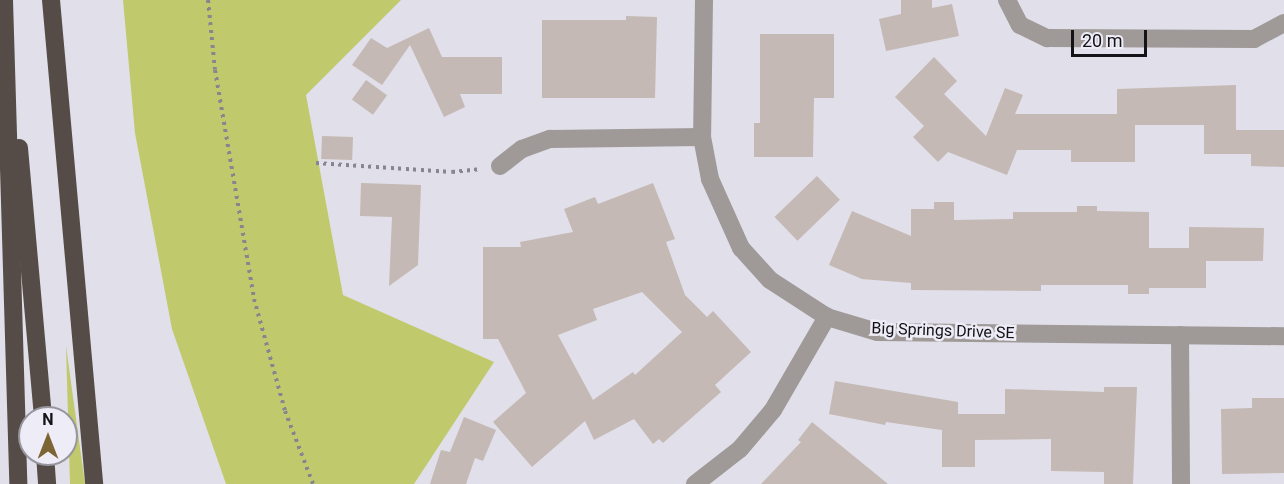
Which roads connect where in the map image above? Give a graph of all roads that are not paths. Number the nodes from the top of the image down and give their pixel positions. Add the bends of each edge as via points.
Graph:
1 (4, 0) edge
2 (51, 0) edge
3 (704, 0) edge
4 (1007, 0) edge
5 (1284, 23) edge
6 (702, 137) junction
7 (500, 166) road end
8 (827, 317) junction
9 (1179, 335) junction
10 (1284, 336) edge
11 (42, 406) edge
12 (45, 466) edge
13 (18, 484) edge
14 (46, 484) edge
15 (94, 484) edge
16 (695, 484) edge
17 (1181, 484) edge

1 - 11 highway
1 - 13 highway
2 - 15 highway
3 - 6 street, Big Springs Drive SE
4 - 5 street via 1020,25 1047,38 1254,39
6 - 7 street via 550,139 522,149
6 - 8 street, Big Springs Drive SE via 710,179 741,248 770,280
8 - 9 street, Big Springs Drive SE via 878,332
8 - 16 street via 773,410 740,449
9 - 10 street, Big Springs Drive SE
9 - 17 street
12 - 14 highway

